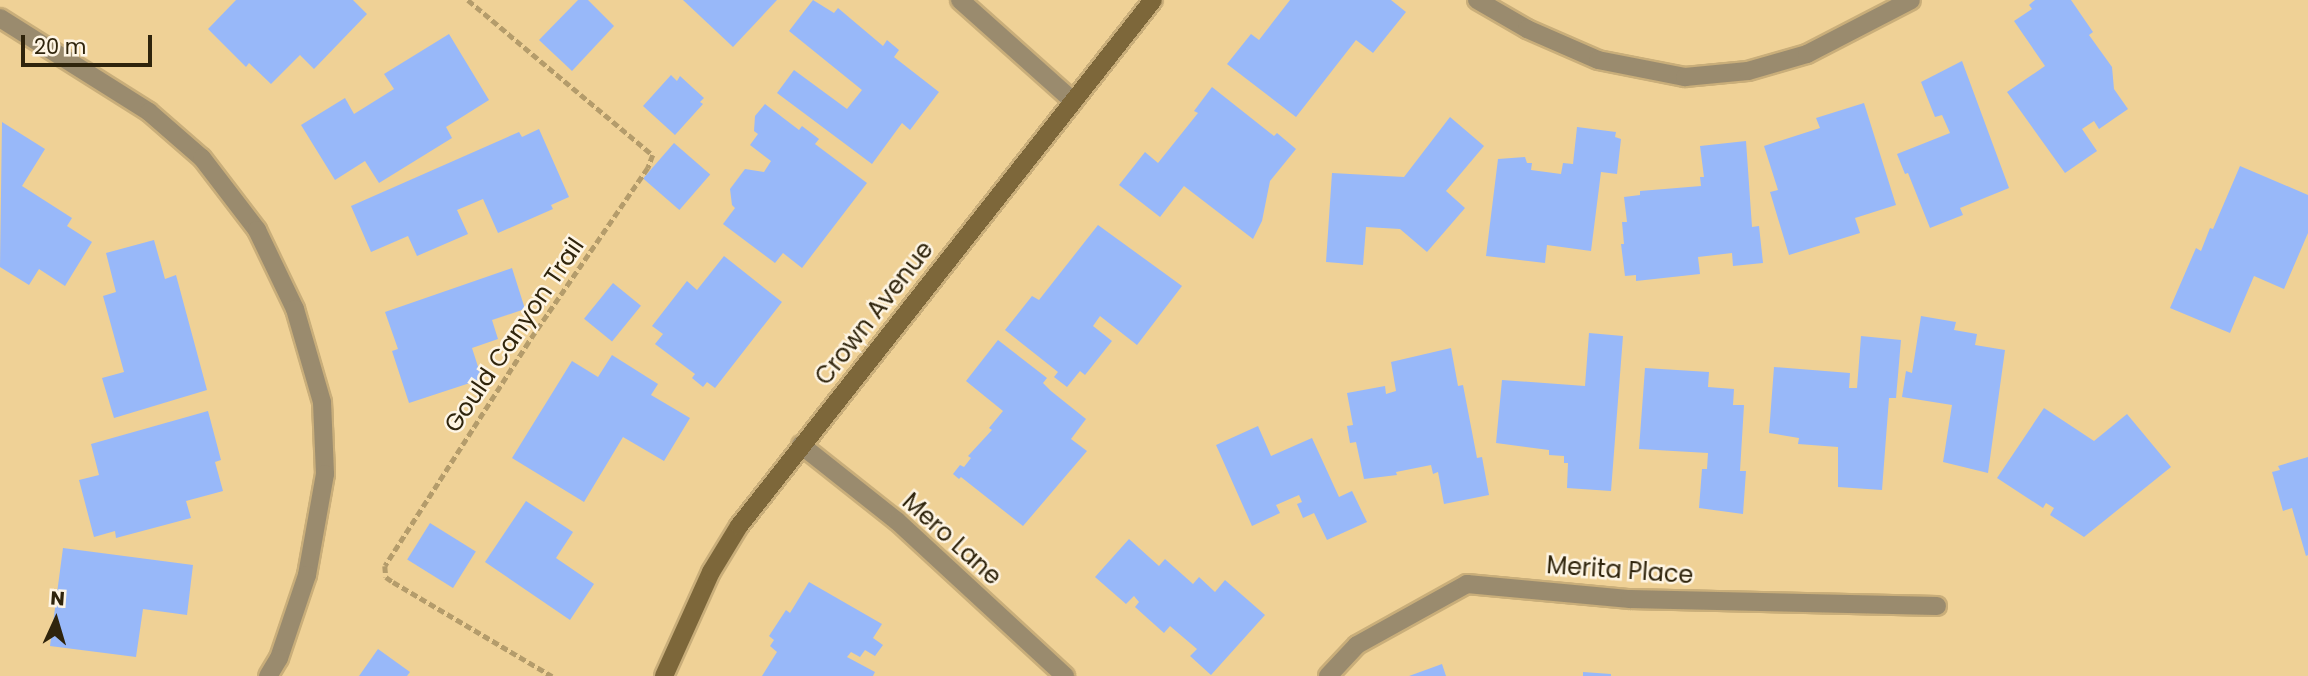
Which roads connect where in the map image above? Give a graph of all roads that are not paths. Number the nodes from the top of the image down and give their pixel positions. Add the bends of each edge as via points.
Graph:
1 (960, 0) edge
2 (1153, 0) edge
3 (1477, 0) edge
4 (1911, 0) edge
5 (0, 18) edge
6 (1073, 101) junction
7 (801, 446) junction
8 (1937, 606) dead end
9 (268, 676) edge
10 (664, 676) edge
11 (1065, 676) edge
12 (1328, 676) edge

1 - 6 street
2 - 6 street, Crown Avenue
3 - 4 street via 1527,29 1598,60 1685,76 1748,71 1807,54
5 - 9 street via 149,112 202,158 257,230 295,309 322,402 326,474 307,575 279,658
6 - 7 street, Crown Avenue
7 - 10 street, Crown Avenue via 710,572
7 - 11 street, Mero Lane via 897,521
8 - 12 street, Merita Place via 1630,598 1468,583 1357,645

